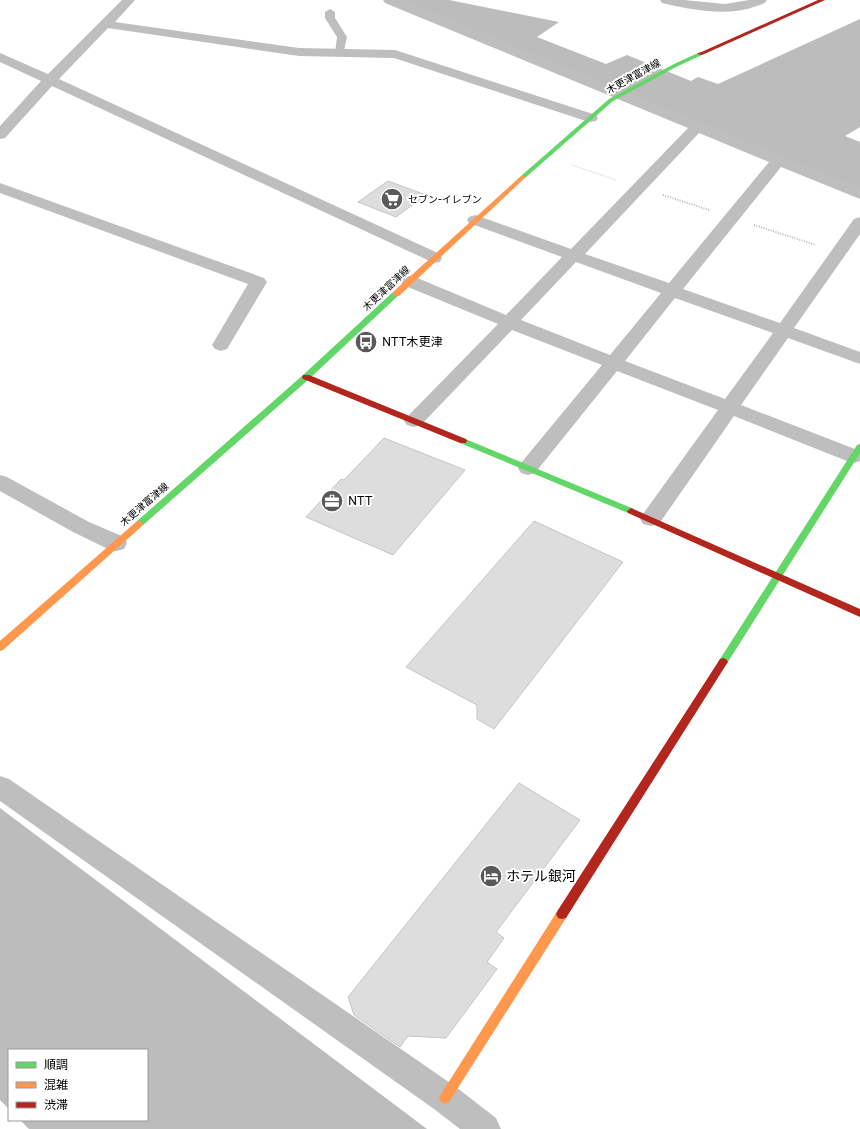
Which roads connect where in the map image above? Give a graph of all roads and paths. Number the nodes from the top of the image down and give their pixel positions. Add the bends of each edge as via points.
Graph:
1 (389, 0) edge
2 (666, 0) edge
3 (761, 0) edge
4 (822, 0) edge
5 (126, 1) edge
6 (330, 12) dead end
7 (105, 24) junction
8 (340, 53) junction
9 (0, 57) edge
10 (50, 80) junction
11 (618, 95) junction
12 (590, 118) junction
13 (697, 127) junction
14 (0, 134) edge
15 (547, 157) junction
16 (778, 160) junction
17 (639, 187) junction
18 (0, 188) edge
19 (860, 194) edge
20 (732, 218) junction
21 (475, 220) junction
22 (860, 222) edge
23 (838, 252) junction
24 (574, 256) junction
25 (434, 258) junction
26 (409, 281) junction
27 (672, 291) junction
28 (509, 323) junction
29 (783, 331) junction
30 (221, 345) dead end
31 (860, 358) edge
32 (613, 363) junction
33 (306, 376) junction
34 (730, 406) junction
35 (414, 421) junction
36 (857, 452) edge
37 (528, 468) junction
38 (0, 482) edge
39 (651, 519) junction
40 (116, 543) junction
41 (777, 576) junction
42 (860, 613) edge
43 (0, 647) edge
44 (0, 787) edge
45 (445, 1098) junction
46 (485, 1129) edge

1 - 11 street
2 - 3 street via 719,9 737,8
4 - 11 main road, 木更津富津線 via 676,65
5 - 7 street
6 - 8 lane via 330,18 342,37
7 - 8 street via 299,52
7 - 10 street
8 - 12 street via 395,54
9 - 10 street
10 - 14 street
10 - 25 street
11 - 12 main road, 木更津富津線
11 - 13 street
12 - 15 main road, 木更津富津線
13 - 16 street
13 - 17 street
15 - 17 path
15 - 21 main road, 木更津富津線
16 - 19 street
16 - 20 street
17 - 20 path
17 - 24 street
18 - 30 street via 258,282
20 - 23 path
20 - 27 street
21 - 24 street
21 - 25 main road, 木更津富津線
22 - 23 street
23 - 29 street
24 - 27 street
24 - 28 street
25 - 26 main road, 木更津富津線
26 - 28 street
26 - 33 main road, 木更津富津線
27 - 29 street
27 - 32 street
28 - 32 street
28 - 35 street
29 - 31 street
29 - 34 street
32 - 34 street
32 - 37 street
33 - 35 main road
33 - 40 main road, 木更津富津線
34 - 36 street
34 - 39 street
35 - 37 main road
36 - 41 main road
37 - 39 main road
38 - 40 street via 81,527
39 - 41 main road
40 - 43 main road, 木更津富津線
41 - 42 main road
41 - 45 main road
44 - 45 street
45 - 46 street

